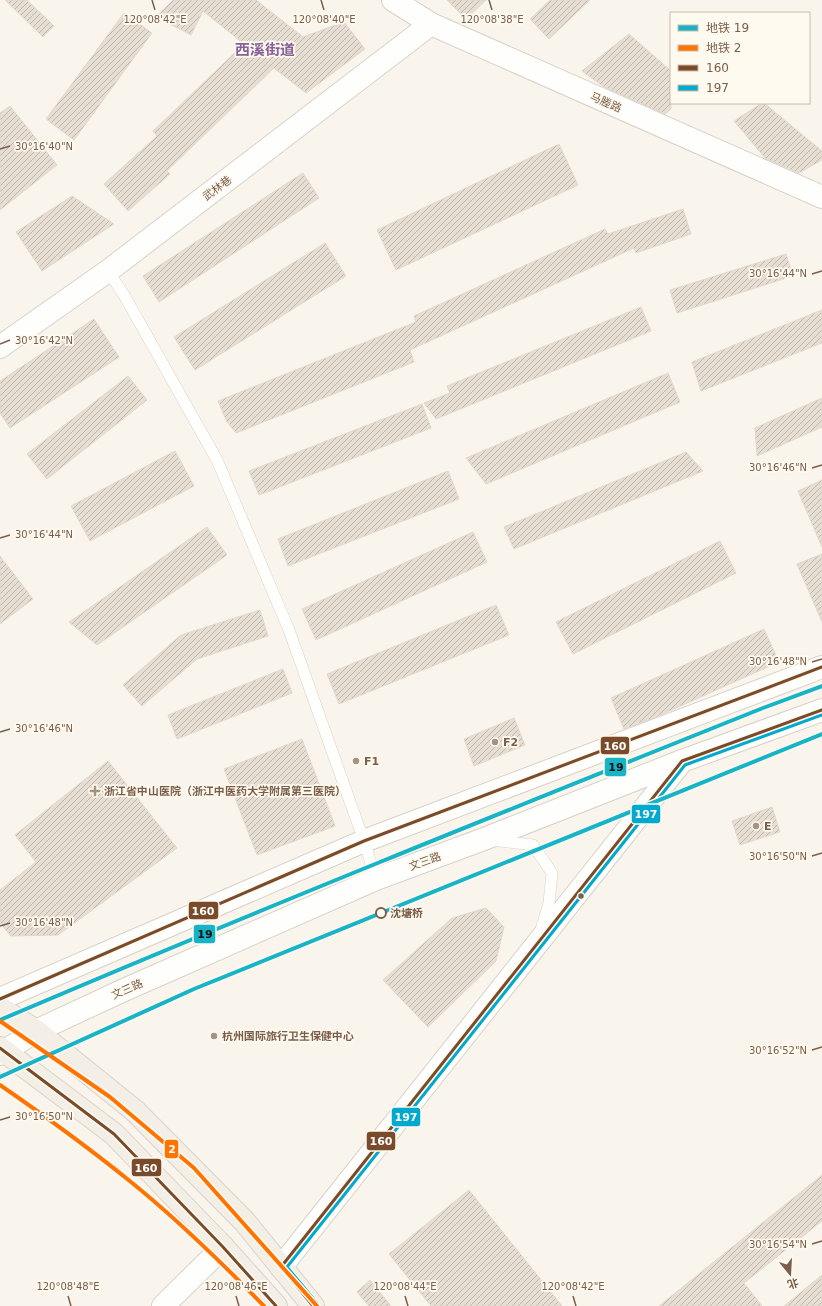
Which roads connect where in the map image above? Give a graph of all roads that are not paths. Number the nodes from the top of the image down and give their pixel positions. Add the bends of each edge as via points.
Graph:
1 (393, 0) edge
2 (431, 24) junction
3 (822, 197) edge
4 (108, 271) junction
5 (0, 347) edge
6 (822, 667) edge
7 (822, 710) edge
8 (682, 761) junction
9 (484, 839) junction
10 (364, 841) junction
11 (376, 879) junction
12 (536, 946) junction
13 (0, 999) edge
14 (0, 1008) edge
15 (36, 1031) junction
16 (2, 1051) edge
17 (223, 1247) junction
18 (281, 1267) junction
19 (163, 1306) edge
20 (276, 1306) edge
21 (313, 1306) edge

1 - 2 main road, 马塍路
2 - 3 main road, 马塍路
2 - 4 main road, 武林巷
4 - 5 main road, 武林巷
4 - 10 lane via 217,460 289,630
6 - 10 main road
7 - 8 main road, 文三路
8 - 9 main road, 文三路
8 - 12 main road
9 - 11 main road, 文三路
9 - 12 lane via 533,845 552,873 549,903
10 - 11 lane
10 - 13 main road
11 - 15 main road, 文三路
12 - 18 main road
14 - 15 main road
15 - 16 main road, 文三路
15 - 18 main road via 135,1111 244,1221
16 - 17 main road via 114,1134
17 - 19 main road
17 - 20 main road
18 - 21 main road

